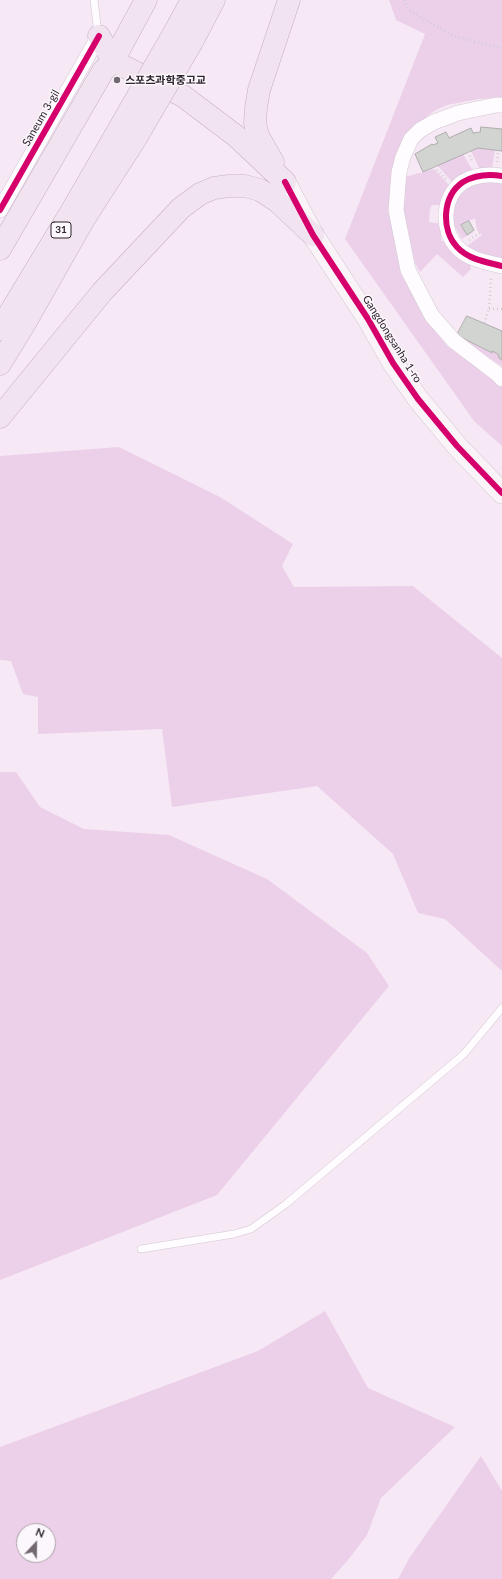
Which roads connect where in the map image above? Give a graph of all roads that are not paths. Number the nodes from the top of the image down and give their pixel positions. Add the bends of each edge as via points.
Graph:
1 (94, 0) edge
2 (146, 0) edge
3 (192, 0) edge
4 (214, 0) edge
5 (290, 0) edge
6 (99, 36) junction
7 (183, 38) junction
8 (113, 61) junction
9 (502, 105) edge
10 (128, 134) junction
11 (502, 176) edge
12 (285, 182) junction
13 (0, 210) edge
14 (313, 235) junction
15 (0, 249) edge
16 (497, 265) edge
17 (0, 329) edge
18 (0, 364) edge
19 (502, 379) edge
20 (0, 417) edge
21 (502, 493) edge
22 (502, 1008) edge
23 (141, 1249) dead end

1 - 6 lane
2 - 8 highway
3 - 7 highway
4 - 7 highway
5 - 12 highway via 259,90 255,123 258,136
6 - 8 highway
6 - 13 street, Saneum 3-gil
7 - 10 highway, bridge
8 - 12 highway via 184,96 236,136
8 - 15 highway via 103,71
9 - 19 street via 458,113 420,130 411,139 403,157 397,186 396,210 408,270 432,316 454,341
10 - 17 highway, 31 via 71,212
10 - 18 highway via 84,219
11 - 16 street via 487,175 463,182 451,197 446,209 445,223 457,247 480,261
12 - 14 street, Gangdongsanha 1-ro
14 - 20 highway via 277,201 260,190 245,186 229,186 214,188 200,194 180,208 102,292
14 - 21 street, Gangdongsanha 1-ro via 418,399 457,446
22 - 23 lane via 464,1054 286,1204 251,1229

